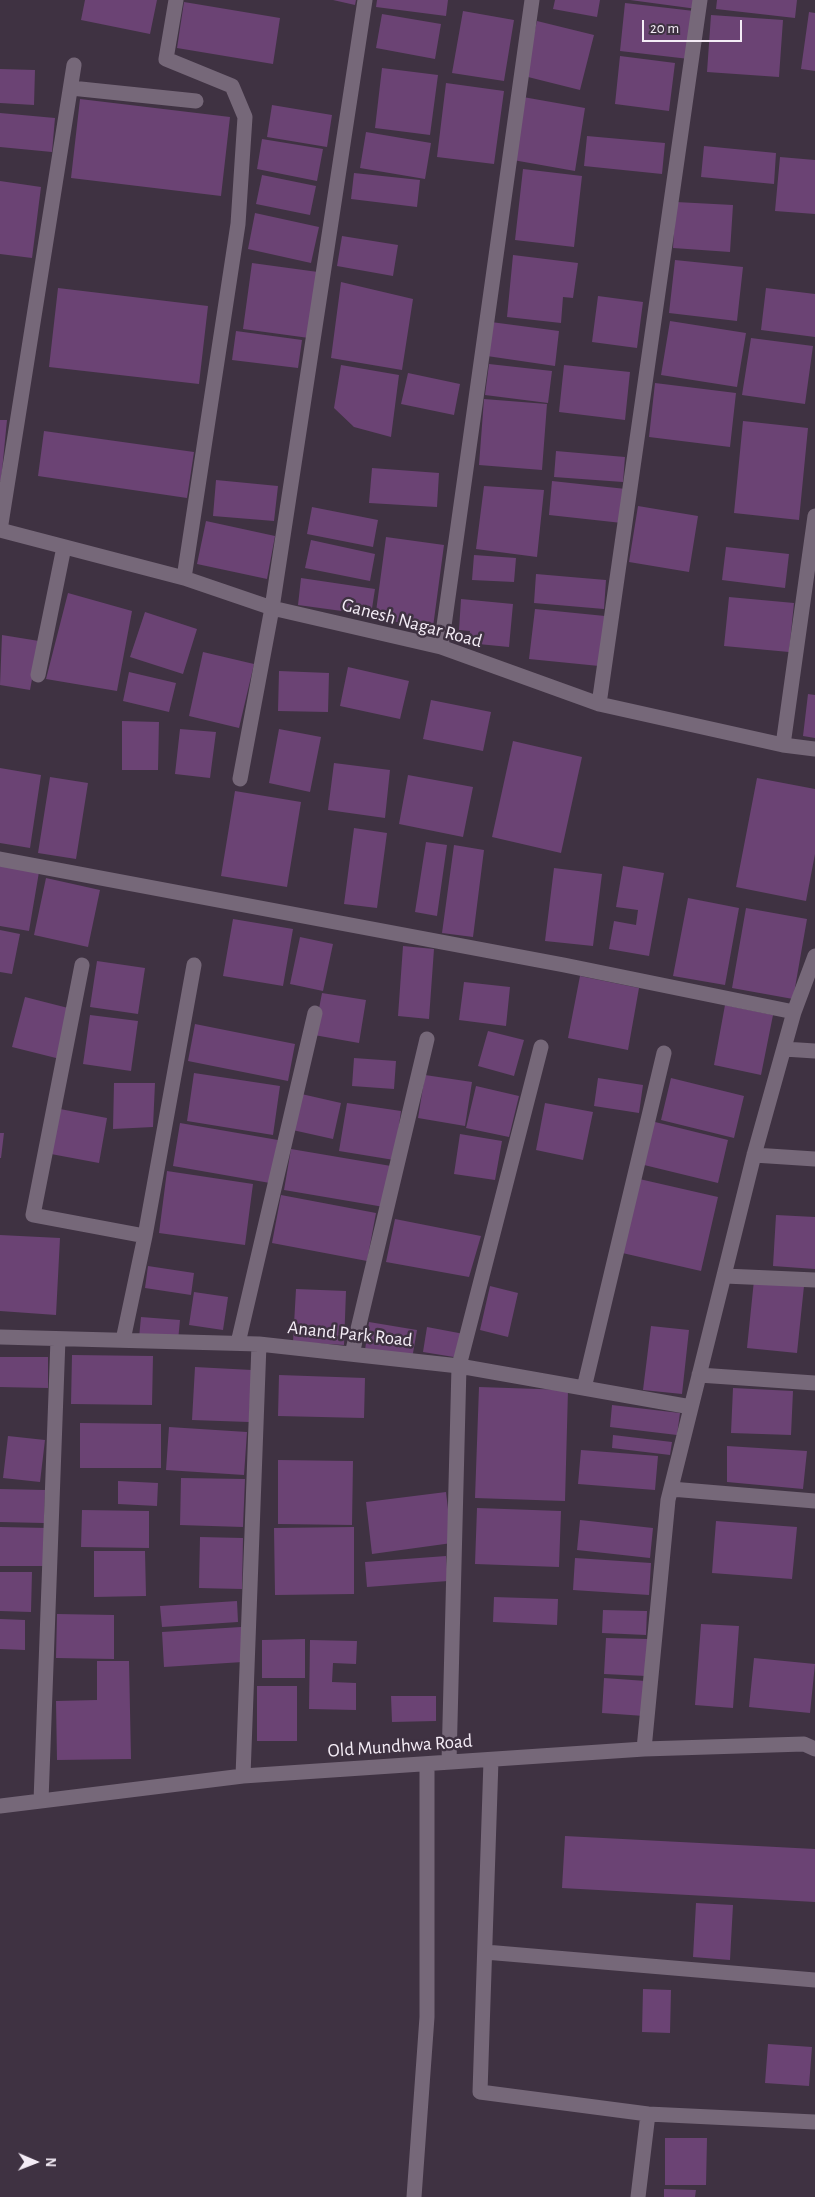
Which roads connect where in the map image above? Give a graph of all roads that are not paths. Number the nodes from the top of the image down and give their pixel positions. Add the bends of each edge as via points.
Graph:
1 (176, 0) edge
2 (365, 0) edge
3 (532, 0) edge
4 (700, 0) edge
5 (74, 65) dead end
6 (71, 88) junction
7 (196, 101) dead end
8 (815, 516) edge
9 (0, 530) edge
10 (64, 547) junction
11 (184, 578) junction
12 (272, 608) junction
13 (441, 647) junction
14 (38, 675) dead end
15 (599, 704) junction
16 (783, 745) junction
17 (815, 749) edge
18 (240, 779) dead end
19 (0, 859) edge
20 (815, 956) edge
21 (194, 964) dead end
22 (82, 965) dead end
23 (794, 1012) junction
24 (315, 1013) dead end
25 (427, 1038) dead end
26 (541, 1047) dead end
27 (784, 1049) junction
28 (815, 1051) edge
29 (664, 1053) dead end
30 (754, 1155) junction
31 (815, 1159) edge
32 (145, 1236) junction
33 (725, 1276) junction
34 (815, 1280) edge
35 (0, 1337) edge
36 (58, 1339) junction
37 (123, 1340) junction
38 (238, 1344) junction
39 (259, 1344) junction
40 (352, 1354) junction
41 (459, 1366) junction
42 (700, 1375) junction
43 (815, 1383) edge
44 (584, 1388) junction
45 (691, 1407) junction
46 (671, 1489) junction
47 (815, 1501) edge
48 (811, 1743) edge
49 (644, 1749) junction
50 (491, 1760) junction
51 (449, 1762) junction
52 (427, 1764) junction
53 (243, 1776) junction
54 (41, 1801) junction
55 (0, 1806) edge
56 (485, 1952) junction
57 (815, 1980) edge
58 (648, 2114) junction
59 (815, 2122) edge
60 (414, 2197) edge
61 (638, 2197) edge

1 - 11 street via 166,59 232,86 245,117 238,224
2 - 12 street
3 - 13 street
4 - 15 street
5 - 6 street
6 - 7 street
6 - 9 street
8 - 16 street
9 - 10 street, Ganesh Nagar Road
10 - 11 street, Ganesh Nagar Road
10 - 14 street
11 - 12 street, Ganesh Nagar Road
12 - 13 street, Ganesh Nagar Road
12 - 18 street
13 - 15 street, Ganesh Nagar Road
15 - 16 street, Ganesh Nagar Road
16 - 17 street, Ganesh Nagar Road
19 - 23 street via 564,965
20 - 23 street
21 - 32 street
22 - 32 street via 33,1215
23 - 27 street
24 - 38 street
25 - 40 street
26 - 41 street
27 - 28 street
27 - 30 street
29 - 44 street
30 - 31 street
30 - 33 street
32 - 37 street
33 - 34 street
33 - 42 street
35 - 36 street, Anand Park Road
36 - 37 street, Anand Park Road
36 - 54 street
37 - 38 street, Anand Park Road
38 - 39 street, Anand Park Road
39 - 40 street, Anand Park Road
39 - 53 street
40 - 41 street, Anand Park Road
41 - 44 street, Anand Park Road
41 - 51 street
42 - 43 street
42 - 45 street
44 - 45 street, Anand Park Road
45 - 46 street
46 - 47 street
46 - 49 street
48 - 49 street, Old Mundhwa Road
49 - 50 street, Old Mundhwa Road
50 - 51 street, Old Mundhwa Road
50 - 56 street
51 - 52 street, Old Mundhwa Road
52 - 53 street, Old Mundhwa Road
52 - 60 street via 427,2018
53 - 54 street, Old Mundhwa Road
54 - 55 street, Old Mundhwa Road
56 - 57 street
56 - 58 street via 480,2092
58 - 59 street
58 - 61 street

